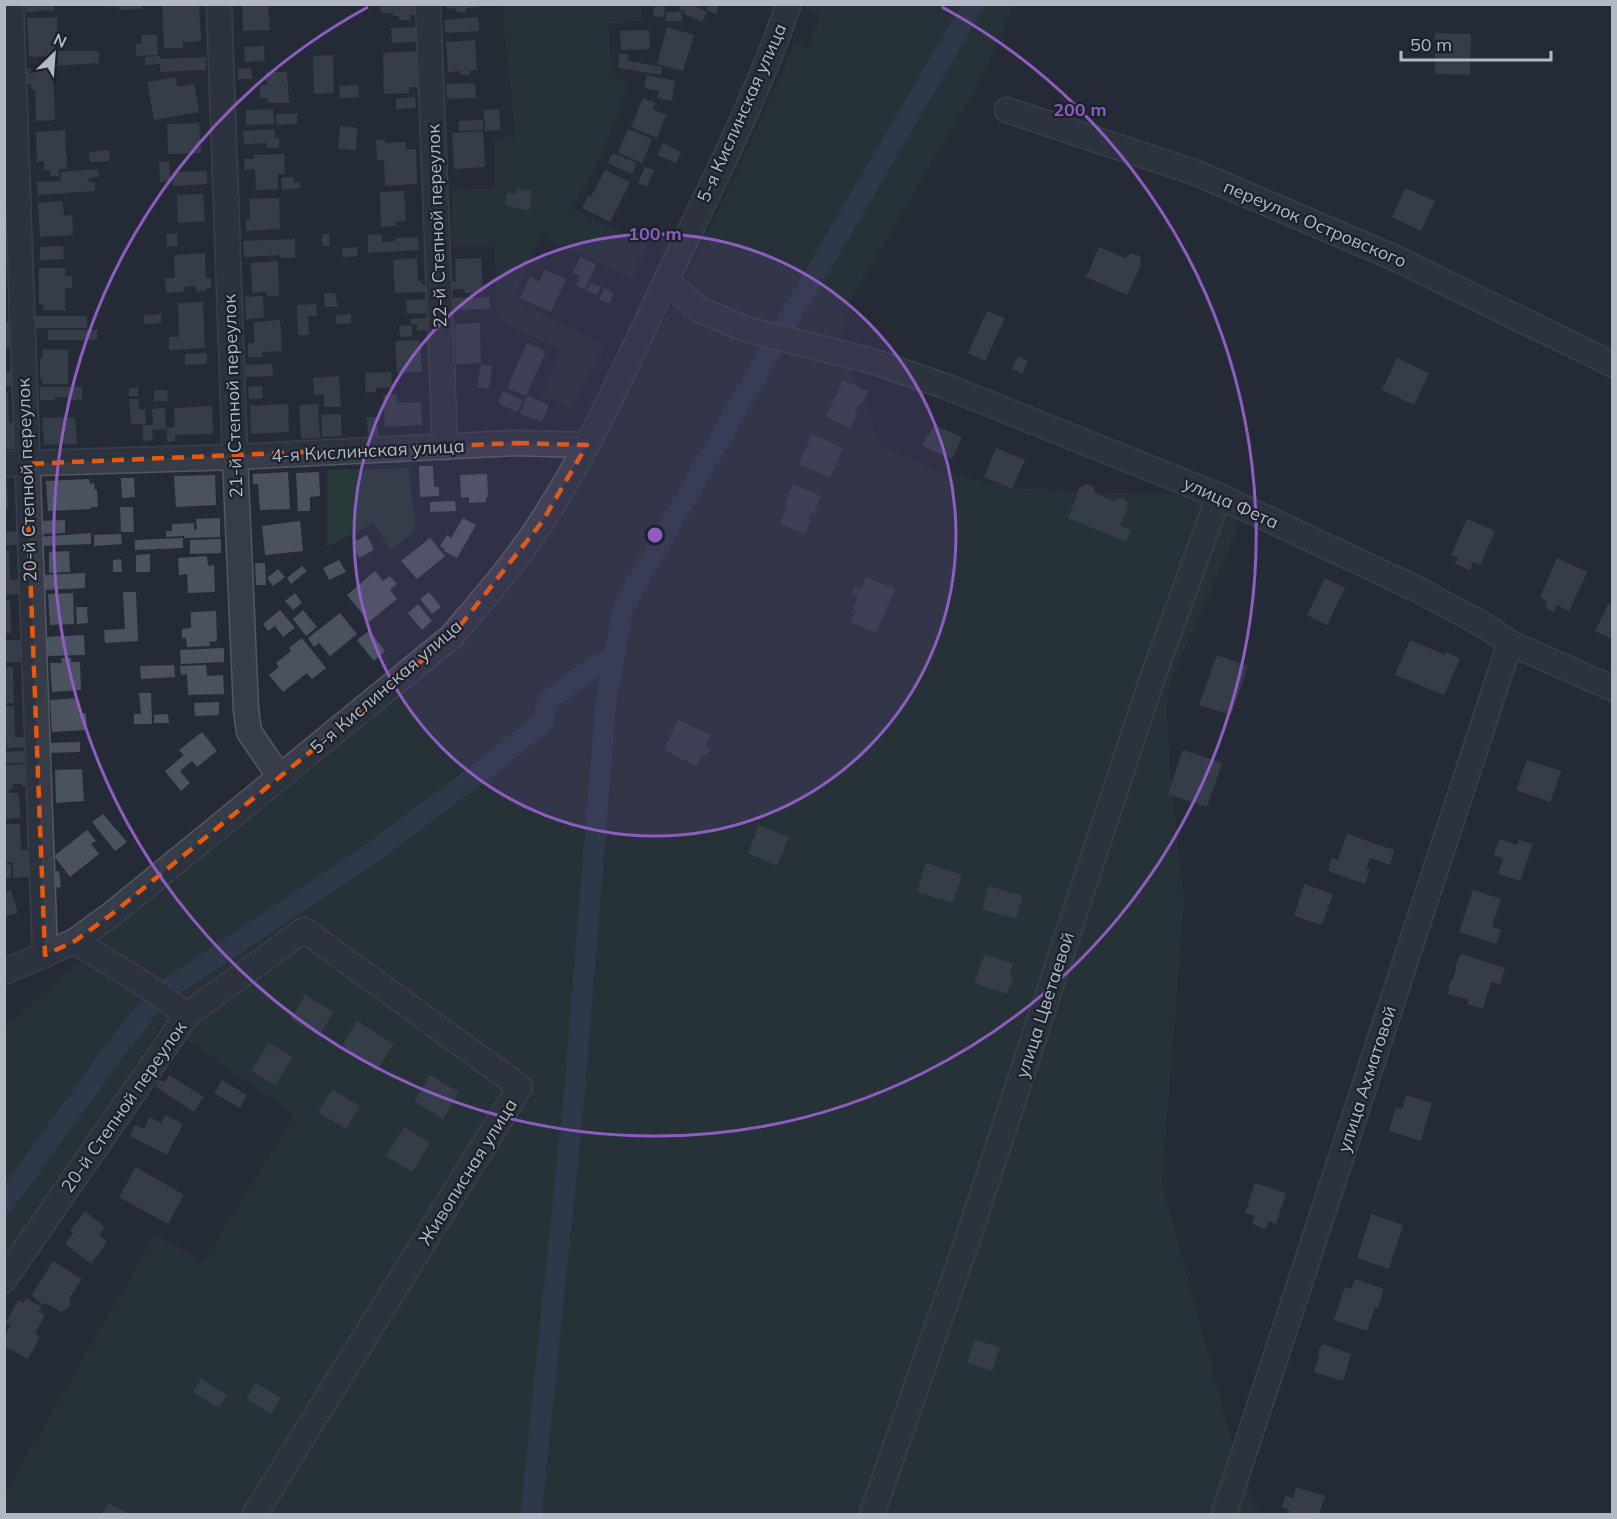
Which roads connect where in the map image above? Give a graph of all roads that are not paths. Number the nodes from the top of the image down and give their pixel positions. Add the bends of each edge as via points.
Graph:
1 (11, 4) edge
2 (219, 4) edge
3 (428, 4) edge
4 (789, 4) edge
5 (1007, 110) dead end
6 (666, 281) junction
7 (1612, 364) edge
8 (587, 445) junction
9 (445, 447) junction
10 (235, 457) junction
11 (15, 464) edge
12 (1219, 496) junction
13 (1510, 643) junction
14 (1612, 688) edge
15 (280, 777) junction
16 (75, 941) junction
17 (45, 955) junction
18 (4, 972) edge
19 (187, 1015) junction
20 (4, 1280) edge
21 (255, 1515) edge
22 (872, 1515) edge
23 (1224, 1515) edge

1 - 11 street, 20-й Степной переулок
2 - 10 street, 21-й Степной переулок
3 - 9 street, 22-й Степной переулок
4 - 6 street, 5-я Кислинская улица via 738,130
5 - 7 street, переулок Островского via 1194,172 1395,258
6 - 8 street, 5-я Кислинская улица
6 - 12 street, улица Фета via 700,310 745,329 835,350 950,388
8 - 9 street, 4-я Кислинская улица
8 - 15 street, 5-я Кислинская улица via 542,522 452,636
9 - 10 street, 4-я Кислинская улица
10 - 11 street, 4-я Кислинская улица
10 - 15 street, 21-й Степной переулок via 249,732
11 - 17 street, 20-й Степной переулок
12 - 13 street, улица Фета via 1419,590
12 - 22 street, улица Цветаевой via 1151,682 966,1244
13 - 14 street, улица Фета
13 - 23 street, улица Ахматовой
15 - 16 street, 5-я Кислинская улица
16 - 17 street, 5-я Кислинская улица
16 - 19 street, 20-й Степной переулок
17 - 18 street, 5-я Кислинская улица
19 - 20 street, 20-й Степной переулок
19 - 21 street, Живописная улица via 304,930 520,1087

